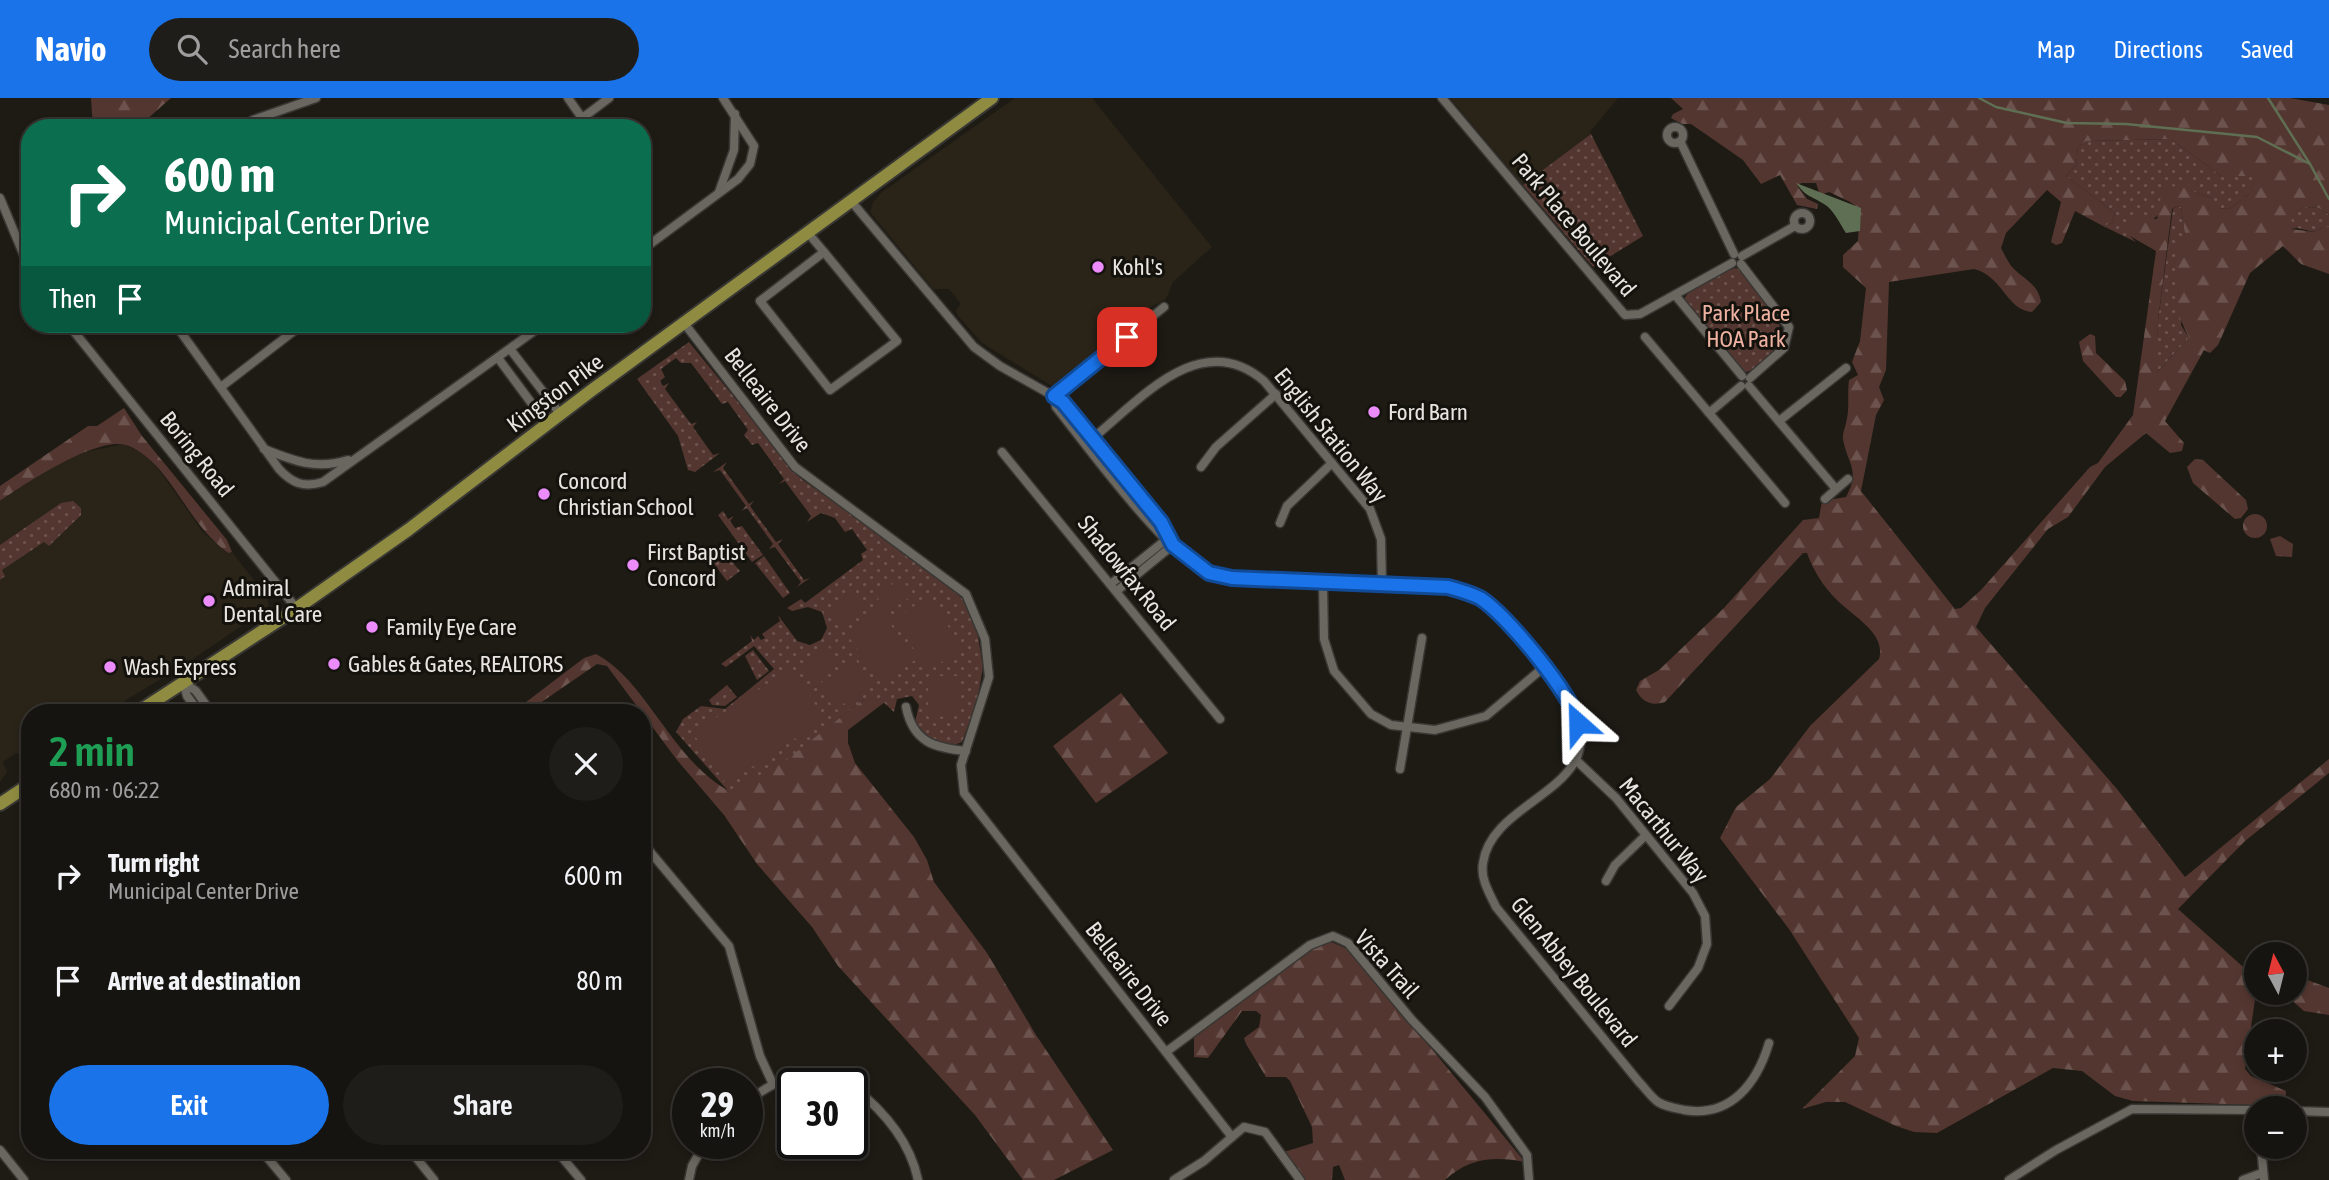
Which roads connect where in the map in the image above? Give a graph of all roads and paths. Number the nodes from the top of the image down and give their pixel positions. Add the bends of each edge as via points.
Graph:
1 (316, 98) edge
2 (568, 98) edge
3 (609, 98) edge
4 (723, 98) edge
5 (992, 98) edge
6 (1442, 98) edge
7 (735, 114) junction
8 (582, 118) joint
9 (256, 119) edge
10 (1680, 141) dead end
11 (718, 192) junction
12 (0, 198) edge
13 (851, 201) junction
14 (1795, 226) dead end
15 (808, 233) junction
16 (651, 243) edge
17 (21, 248) edge
18 (824, 252) junction
19 (1737, 259) junction
20 (1675, 295) junction
21 (1164, 307) dead end
22 (684, 323) junction
23 (75, 333) edge
24 (182, 333) edge
25 (291, 333) edge
26 (532, 333) edge
27 (1645, 337) dead end
28 (510, 349) junction
29 (498, 358) junction
30 (1846, 368) dead end
31 (1746, 382) junction
32 (221, 387) junction
33 (1276, 394) junction
34 (1054, 396) junction
35 (1709, 413) junction
36 (561, 415) junction
37 (1779, 421) junction
38 (547, 424) junction
39 (1093, 438) junction
40 (264, 449) junction
41 (1002, 453) dead end
42 (357, 457) junction
43 (1332, 463) junction
44 (1201, 467) dead end
45 (1848, 479) dead end
46 (1836, 489) junction
47 (1825, 499) dead end
48 (1785, 503) dead end
49 (1280, 523) dead end
50 (1170, 540) junction
51 (1323, 584) junction
52 (1381, 584) junction
53 (1115, 587) junction
54 (297, 609) junction
55 (1422, 638) dead end
56 (1544, 667) junction
57 (183, 682) junction
58 (150, 704) edge
59 (193, 704) edge
60 (205, 704) edge
61 (906, 707) dead end
62 (1220, 719) dead end
63 (1408, 726) junction
64 (965, 751) junction
65 (1577, 761) junction
66 (1400, 769) dead end
67 (21, 790) edge
68 (0, 804) edge
69 (1646, 835) junction
70 (651, 853) edge
71 (1606, 881) dead end
72 (1669, 1006) dead end
73 (1769, 1043) dead end
74 (1166, 1052) junction
75 (772, 1082) junction
76 (777, 1082) edge
77 (763, 1089) edge
78 (868, 1098) edge
79 (2244, 1110) edge
80 (2307, 1111) edge
81 (2329, 1112) edge
82 (1231, 1137) junction
83 (0, 1150) edge
84 (268, 1159) edge
85 (417, 1159) edge
86 (564, 1159) edge
87 (696, 1159) edge
88 (2263, 1176) edge
89 (24, 1180) edge
90 (286, 1180) edge
91 (434, 1180) edge
92 (581, 1180) edge
93 (689, 1180) edge
94 (918, 1180) edge
95 (1174, 1180) edge
96 (1300, 1180) edge
97 (1529, 1180) edge
98 (2009, 1180) edge
99 (2243, 1180) edge

1 - 9 street
2 - 8 street
3 - 8 street
4 - 7 street
5 - 13 main road, Kingston Pike
6 - 20 street, Park Place Boulevard via 1622,313 1635,316
7 - 11 street via 734,150
7 - 11 street via 754,146 750,164
10 - 19 street
11 - 16 street
12 - 17 street
13 - 15 main road, Kingston Pike
13 - 34 street via 974,347
14 - 19 street, Park Place Boulevard
15 - 18 street
15 - 22 main road, Kingston Pike
18 - 18 street via 897,341 830,390 760,301
19 - 20 street, Park Place Boulevard
19 - 31 street via 1789,327 1784,348
20 - 31 street
21 - 34 street
22 - 36 main road, Kingston Pike
22 - 64 street, Belleaire Drive via 795,467 966,594 985,639 989,677
23 - 54 street, Boring Road
24 - 32 street
25 - 32 street
26 - 28 street
27 - 35 street
28 - 29 street
28 - 36 street
29 - 38 street
29 - 42 street
30 - 37 street
31 - 35 street
31 - 37 street
32 - 40 street
33 - 39 street, English Station Way via 1241,366 1216,360 1197,363 1172,374
33 - 43 street, English Station Way
33 - 44 street via 1216,447
34 - 39 street
34 - 50 street via 1056,407
35 - 48 street
36 - 38 main road, Kingston Pike
37 - 46 street
38 - 54 main road, Kingston Pike
39 - 50 street
40 - 42 street via 312,465 330,466
40 - 42 street via 290,481 306,485 323,482
41 - 53 street, Shadowfax Road
43 - 49 street via 1287,506
43 - 52 street, English Station Way via 1375,518 1382,548
45 - 46 street
46 - 47 street
50 - 51 street via 1209,573
50 - 53 street
51 - 52 street
51 - 63 street via 1324,639 1334,671 1371,714 1391,725
52 - 56 street via 1448,587 1481,599
53 - 62 street, Shadowfax Road
54 - 57 main road, Kingston Pike
55 - 63 street
56 - 63 street via 1486,716 1435,730
56 - 65 street via 1576,713
57 - 58 main road, Kingston Pike
57 - 59 street
57 - 60 street
61 - 64 street via 910,722 926,741 935,747
63 - 66 street
64 - 74 street, Belleaire Drive via 961,765 964,793
65 - 69 street, Macarthur Way
65 - 73 street, Glen Abbey Boulevard via 1560,782 1497,829 1483,862 1484,881 1496,908 1639,1082 1667,1106 1696,1112 1717,1109 1736,1099 1753,1082
67 - 68 main road
69 - 71 street via 1615,865
69 - 72 street, Macarthur Way via 1693,893 1705,916 1707,944 1698,968
70 - 75 street via 729,946 760,1056
74 - 82 street, Belleaire Drive
74 - 97 street, Vista Trail via 1310,945 1333,936 1348,943 1485,1097 1527,1155
75 - 76 street
75 - 77 street
78 - 94 street via 901,1136
79 - 98 street via 2132,1109
80 - 81 street
82 - 95 street via 1205,1161
82 - 96 street via 1244,1127 1265,1132
83 - 89 street
84 - 90 street
85 - 91 street
86 - 92 street
87 - 93 street
88 - 99 street

